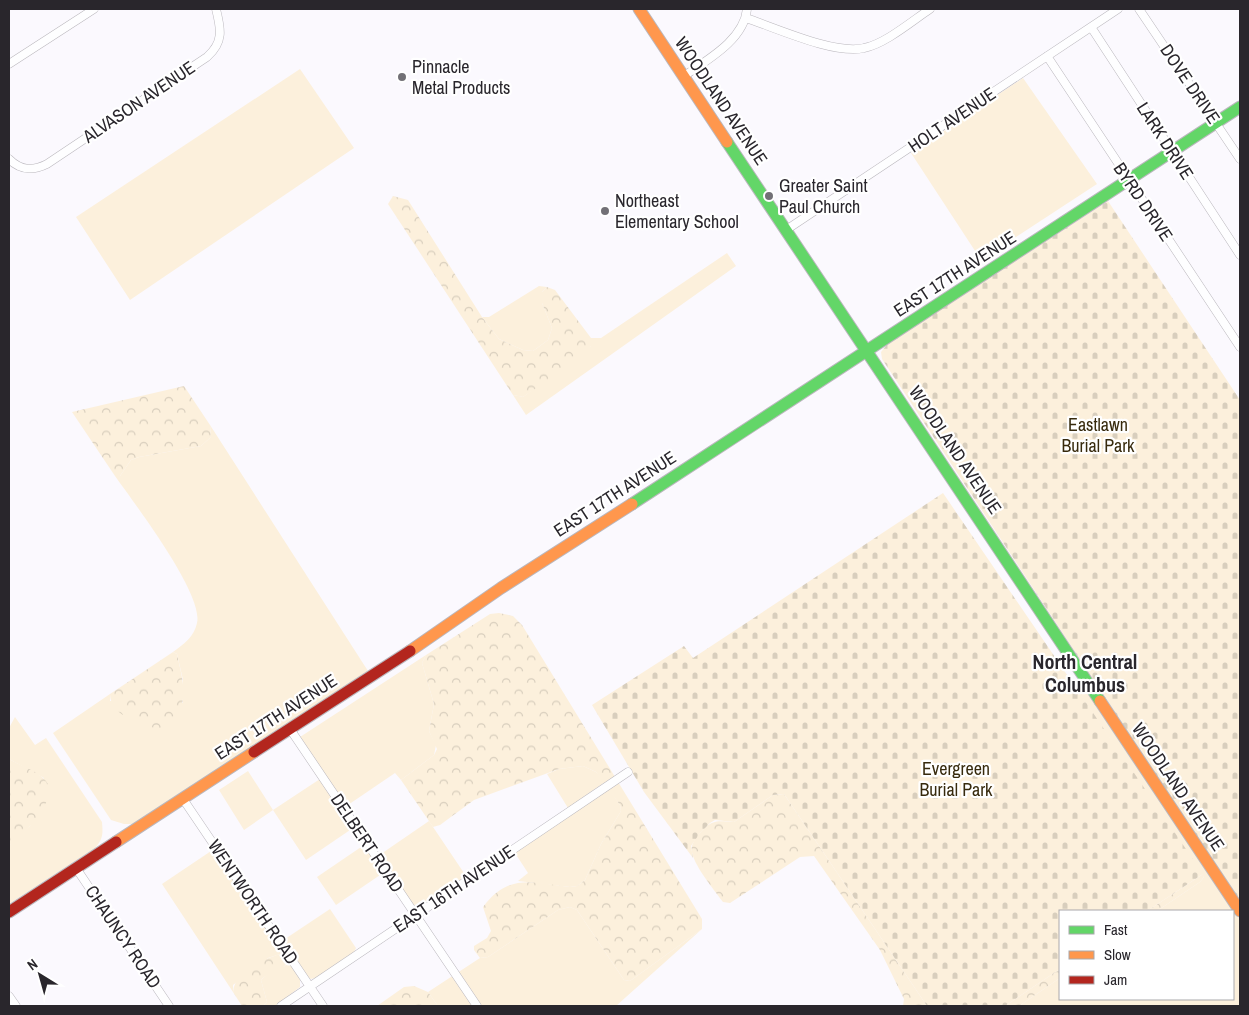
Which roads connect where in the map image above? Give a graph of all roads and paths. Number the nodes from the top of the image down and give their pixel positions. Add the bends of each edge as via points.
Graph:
1 (94, 9) edge
2 (216, 9) edge
3 (639, 9) edge
4 (747, 9) edge
5 (930, 9) edge
6 (1118, 9) edge
7 (1139, 9) edge
8 (920, 11) edge
9 (746, 18) junction
10 (1090, 27) junction
11 (1047, 56) junction
12 (9, 64) edge
13 (684, 76) junction
14 (1240, 107) edge
15 (1216, 123) junction
16 (1172, 153) junction
17 (9, 159) edge
18 (1240, 159) edge
19 (1130, 182) junction
20 (786, 230) junction
21 (1240, 255) edge
22 (1240, 347) edge
23 (868, 351) junction
24 (290, 729) junction
25 (628, 772) dead end
26 (183, 799) junction
27 (76, 868) junction
28 (1240, 911) edge
29 (9, 912) edge
30 (416, 915) junction
31 (310, 986) junction
32 (9, 996) edge
33 (16, 1006) edge
34 (169, 1006) edge
35 (281, 1006) edge
36 (323, 1006) edge
37 (477, 1006) edge

1 - 12 street
2 - 17 street, ALVASON AVENUE via 221,39 207,57 47,164 36,169 23,168
3 - 13 street, WOODLAND AVENUE
4 - 9 street
5 - 8 street
6 - 10 street, HOLT AVENUE
7 - 15 street, DOVE DRIVE
8 - 9 street via 889,36 865,48 838,49
9 - 13 street via 726,46
10 - 11 street, HOLT AVENUE
10 - 16 street, LARK DRIVE
11 - 19 street, BYRD DRIVE
11 - 20 street, HOLT AVENUE
13 - 20 street, WOODLAND AVENUE
14 - 15 street, EAST 17TH AVENUE
15 - 16 street, EAST 17TH AVENUE
15 - 18 street, DOVE DRIVE
16 - 19 street, EAST 17TH AVENUE
16 - 21 street, LARK DRIVE
19 - 22 street, BYRD DRIVE
19 - 23 street, EAST 17TH AVENUE
20 - 23 street, WOODLAND AVENUE
23 - 24 street, EAST 17TH AVENUE via 501,588
23 - 28 street, WOODLAND AVENUE
24 - 26 street, EAST 17TH AVENUE
24 - 30 street, DELBERT ROAD
25 - 30 street, EAST 16TH AVENUE
26 - 27 street, EAST 17TH AVENUE
26 - 31 street, WENTWORTH ROAD
27 - 29 street, EAST 17TH AVENUE
27 - 34 street, CHAUNCY ROAD
30 - 31 street, EAST 16TH AVENUE
30 - 37 street, DELBERT ROAD
31 - 35 street, EAST 16TH AVENUE
31 - 36 street, WENTWORTH ROAD
32 - 33 street

